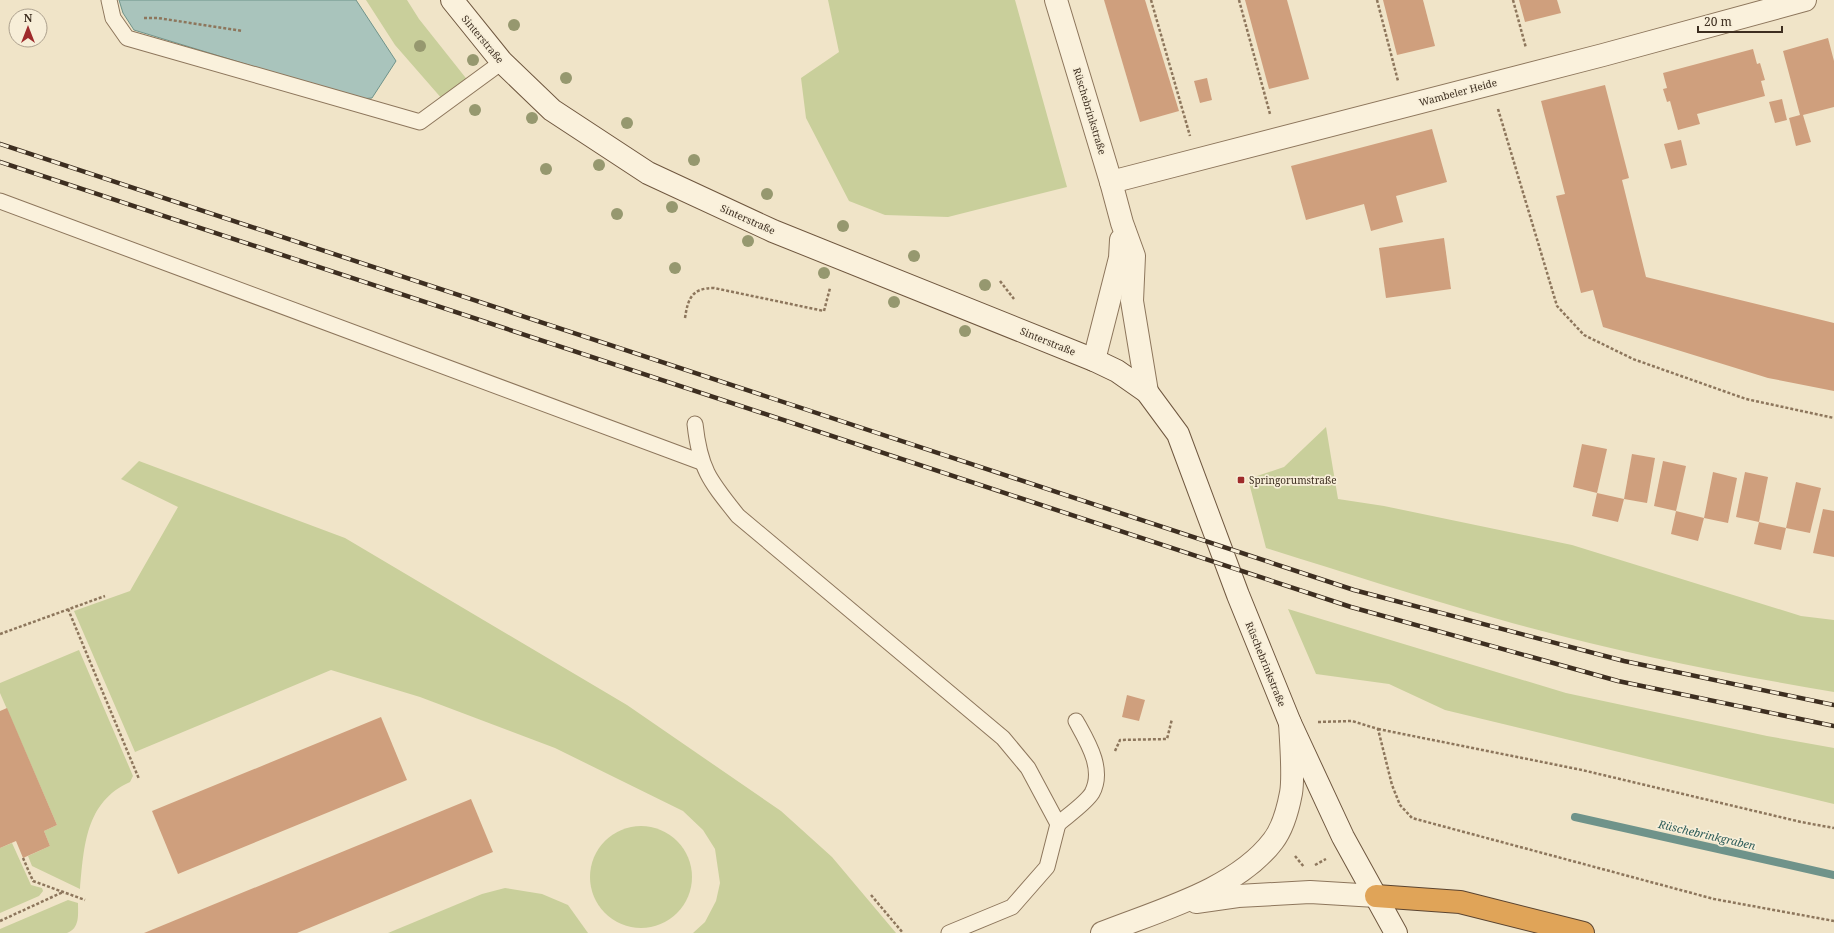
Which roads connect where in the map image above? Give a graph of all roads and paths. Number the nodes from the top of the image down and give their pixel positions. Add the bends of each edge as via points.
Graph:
1 (109, 0) edge
2 (452, 0) edge
3 (1056, 0) edge
4 (1151, 0) edge
5 (1239, 0) edge
6 (1377, 0) edge
7 (1513, 0) edge
8 (1797, 1) edge
9 (114, 18) junction
10 (243, 31) dead end
11 (1526, 48) dead end
12 (502, 62) junction
13 (1398, 82) dead end
14 (1490, 84) junction
15 (1270, 116) dead end
16 (1191, 138) dead end
17 (1111, 182) junction
18 (0, 201) edge
19 (1122, 223) junction
20 (830, 288) dead end
21 (685, 318) dead end
22 (1094, 360) junction
23 (1147, 392) junction
24 (1834, 418) edge
25 (695, 424) dead end
26 (701, 462) junction
27 (105, 596) dead end
28 (68, 609) junction
29 (0, 634) edge
30 (1172, 719) dead end
31 (1076, 721) dead end
32 (1290, 723) junction
33 (1378, 729) junction
34 (1096, 774) junction
35 (139, 779) dead end
36 (1058, 824) junction
37 (1834, 828) edge
38 (1289, 851) dead end
39 (24, 858) dead end
40 (1327, 859) dead end
41 (64, 892) junction
42 (871, 895) dead end
43 (1376, 896) junction
44 (85, 900) dead end
45 (1179, 904) junction
46 (0, 921) edge
47 (1834, 922) edge
48 (903, 933) edge
49 (949, 933) edge
50 (1102, 933) edge
51 (1396, 933) edge
52 (1583, 933) edge

1 - 9 lane
2 - 12 street, Sinterstraße
3 - 17 street, Rüschebrinkstraße
4 - 16 path
5 - 15 path
6 - 13 path
7 - 11 path
8 - 14 street, Wambeler Heide
9 - 10 path via 158,18
9 - 12 lane via 127,38 420,122
12 - 22 street, Sinterstraße via 552,110 648,173 773,231
14 - 17 street, Wambeler Heide
14 - 24 path via 1557,306 1584,335 1633,359 1746,399
17 - 19 street, Rüschebrinkstraße
18 - 26 lane
19 - 22 street, Rüschebrinkstraße via 1120,258
19 - 23 street, Rüschebrinkstraße via 1134,256 1132,301
20 - 21 path via 824,311 714,288 702,288 694,292 686,307
22 - 23 street, Rüschebrinkstraße via 1117,371
23 - 32 street, Rüschebrinkstraße via 1170,420 1185,450 1238,595
25 - 26 lane
26 - 36 lane via 711,482 738,516 1003,738 1028,768
27 - 28 path
28 - 29 path
28 - 35 path
30 - 34 path via 1167,739 1120,740 1111,761
31 - 34 lane via 1092,749
32 - 33 path via 1352,721
32 - 43 street, Rüschebrinkstraße via 1343,836
32 - 45 street via 1291,791 1284,820 1274,840 1254,862 1232,877
33 - 37 path via 1582,770
33 - 47 path via 1392,785 1400,805 1412,818 1714,899
34 - 36 lane via 1092,793
36 - 49 lane via 1047,867 1012,907
38 - 40 path via 1300,860 1305,870
39 - 41 path via 33,881
41 - 44 path
41 - 46 path
42 - 48 path
43 - 45 street via 1310,892 1238,896
43 - 51 street, Rüschebrinkstraße
43 - 52 highway via 1460,902
45 - 50 street

